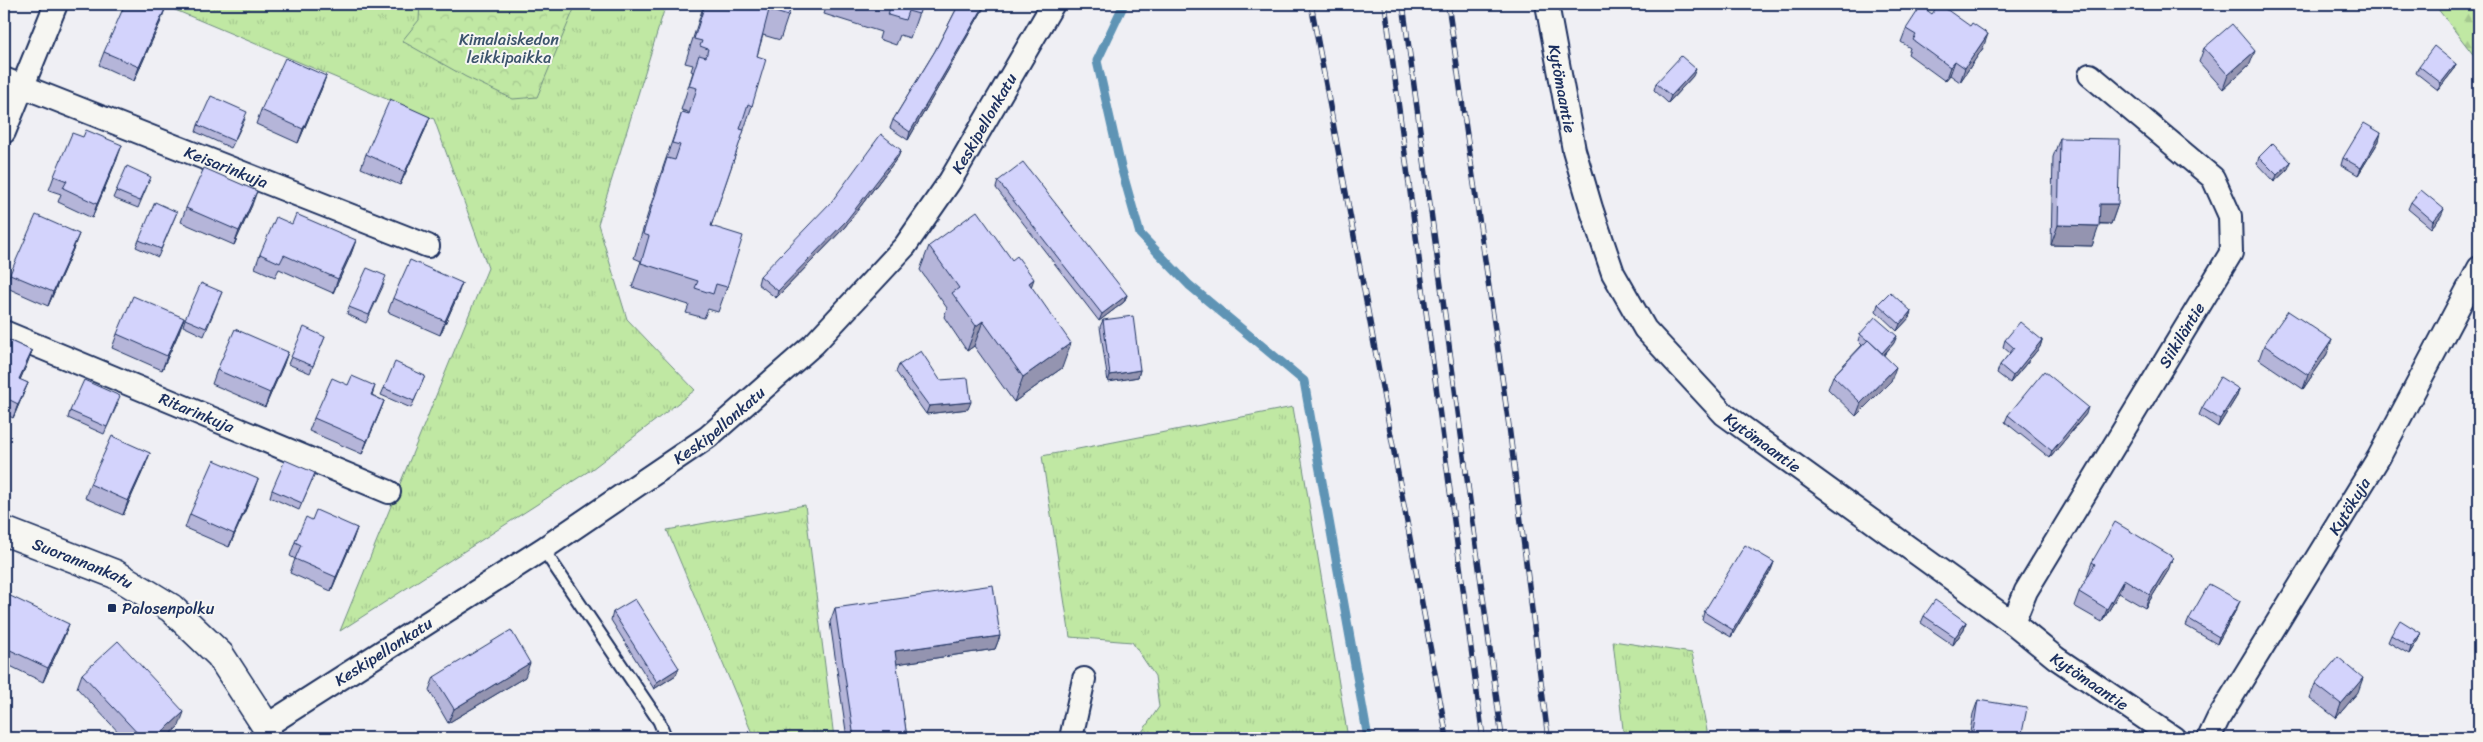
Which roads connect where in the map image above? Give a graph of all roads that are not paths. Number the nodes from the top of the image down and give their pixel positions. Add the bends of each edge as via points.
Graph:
1 (56, 4) edge
2 (1053, 4) edge
3 (1547, 4) edge
4 (2090, 75) dead end
5 (13, 83) edge
6 (4, 132) edge
7 (428, 246) dead end
8 (2479, 268) edge
9 (4, 332) edge
10 (389, 492) dead end
11 (4, 531) edge
12 (543, 549) junction
13 (2013, 623) junction
14 (1084, 679) dead end
15 (267, 732) edge
16 (666, 738) edge
17 (1071, 738) edge
18 (2174, 738) edge
19 (2209, 738) edge

1 - 5 street
2 - 12 street, Keskipellonkatu via 950,180 904,246 814,344 708,437
3 - 13 street, Kytömaantie via 1574,150 1591,208 1613,273 1645,329 1724,414
4 - 13 street, Siikiläntie via 2212,178 2230,216 2231,253 2026,591
5 - 6 street
5 - 7 street, Keisarinkuja
8 - 19 street, Kytökuja via 2379,457
9 - 10 street, Ritarinkuja
11 - 15 street, Suorannankatu via 115,574 172,608 220,655
12 - 15 street, Keskipellonkatu
12 - 16 lane via 659,721
13 - 18 street, Kytömaantie via 2056,658
14 - 17 street

